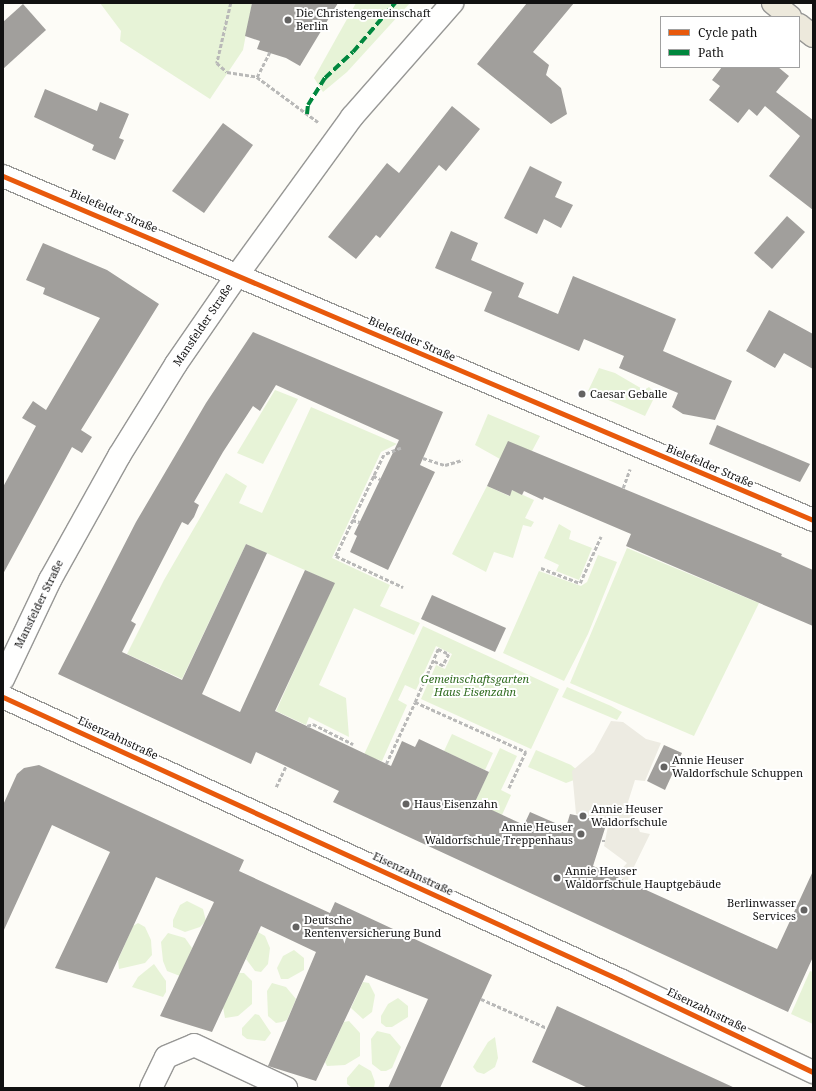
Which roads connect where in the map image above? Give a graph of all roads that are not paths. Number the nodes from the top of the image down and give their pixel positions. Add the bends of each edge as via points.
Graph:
1 (452, 3) edge
2 (773, 3) edge
3 (789, 16) edge
4 (800, 26) edge
5 (813, 36) edge
6 (3, 176) edge
7 (238, 274) junction
8 (813, 520) edge
9 (3, 679) edge
10 (3, 697) edge
11 (813, 1072) edge
12 (151, 1088) edge
13 (286, 1088) edge

1 - 7 street, Mansfelder Straße via 352,117
2 - 3 main road
4 - 5 main road
6 - 7 street, Bielefelder Straße
7 - 8 street, Bielefelder Straße
7 - 9 street, Mansfelder Straße via 119,456 50,580
10 - 11 street, Eisenzahnstraße via 613,977
12 - 13 street via 166,1056 194,1045

